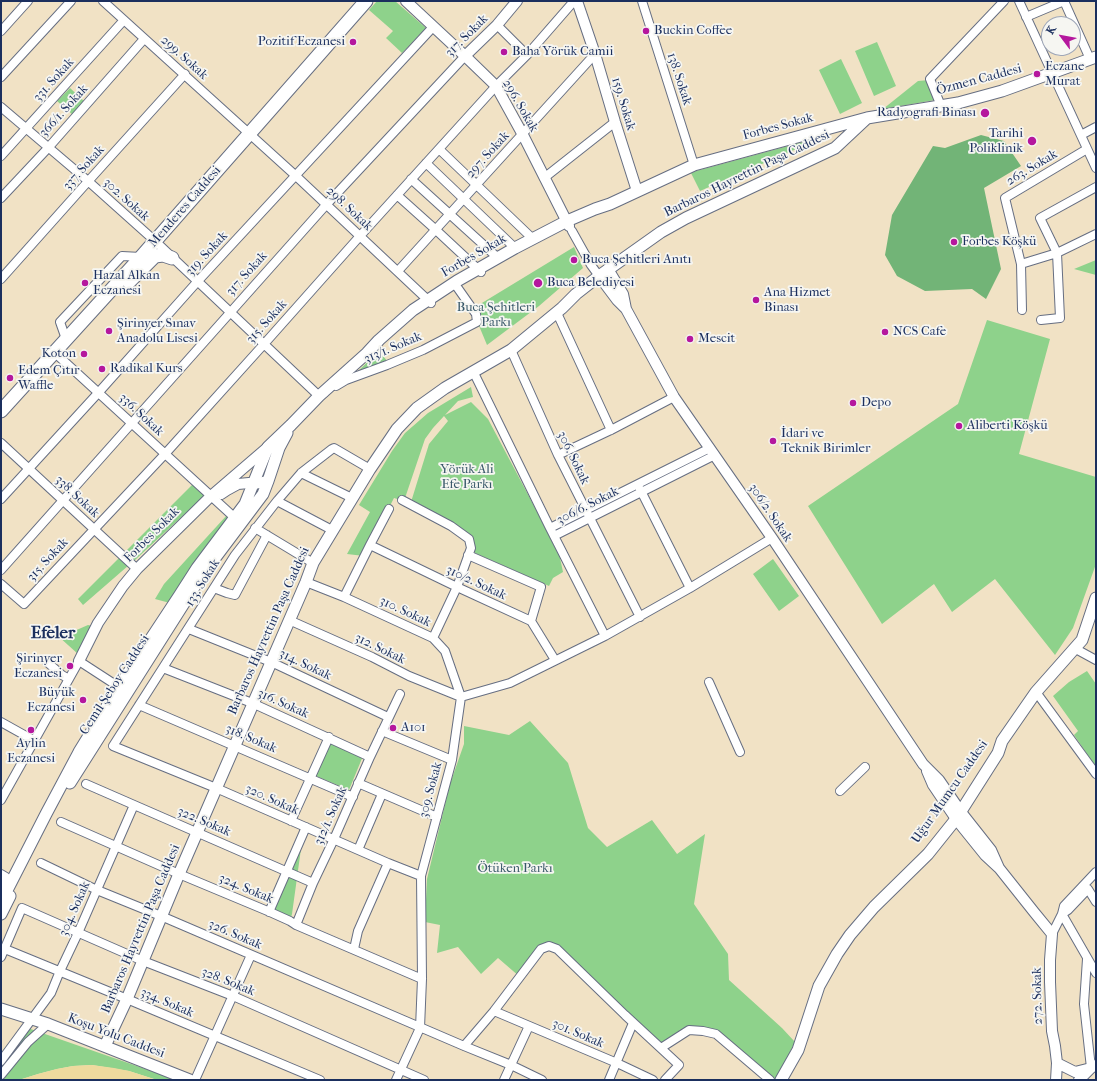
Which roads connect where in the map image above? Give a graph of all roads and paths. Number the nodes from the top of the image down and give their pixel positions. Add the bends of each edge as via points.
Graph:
1 (28, 1) edge
2 (70, 1) edge
3 (103, 1) edge
4 (366, 1) edge
5 (406, 1) edge
6 (575, 1) edge
7 (642, 1) edge
8 (1004, 1) edge
9 (1019, 1) edge
10 (1064, 1) edge
11 (514, 2) edge
12 (1026, 17) junction
13 (124, 20) junction
14 (497, 25) junction
15 (433, 27) junction
16 (1, 31) edge
17 (144, 39) junction
18 (595, 54) junction
19 (527, 55) junction
20 (465, 56) junction
21 (1093, 58) edge
22 (1052, 73) junction
23 (185, 74) junction
24 (1, 77) edge
25 (496, 86) junction
26 (941, 106) junction
27 (1, 107) edge
28 (867, 118) junction
29 (615, 122) junction
30 (1096, 127) edge
31 (26, 129) junction
32 (249, 134) junction
33 (523, 135) junction
34 (1081, 135) junction
35 (48, 148) junction
36 (439, 149) junction
37 (1087, 149) junction
38 (1, 156) edge
39 (426, 163) junction
40 (694, 165) junction
41 (1096, 168) edge
42 (296, 176) junction
43 (544, 178) junction
44 (411, 179) junction
45 (88, 181) junction
46 (477, 185) junction
47 (1096, 187) edge
48 (637, 191) junction
49 (397, 195) junction
50 (1, 198) edge
51 (464, 199) junction
52 (326, 205) junction
53 (450, 214) junction
54 (570, 226) junction
55 (436, 230) junction
56 (1096, 234) edge
57 (360, 236) junction
58 (533, 239) junction
59 (155, 241) junction
60 (515, 248) junction
61 (1057, 253) junction
62 (155, 256) junction
63 (141, 257) junction
64 (172, 258) junction
65 (498, 258) junction
66 (1021, 264) junction
67 (608, 269) junction
68 (398, 271) junction
69 (479, 271) junction
70 (599, 276) junction
71 (1, 279) edge
72 (197, 282) junction
73 (457, 287) junction
74 (429, 302) junction
75 (626, 309) junction
76 (1022, 310) dead end
77 (231, 312) junction
78 (557, 313) junction
79 (1041, 320) dead end
80 (82, 322) junction
81 (66, 339) junction
82 (264, 343) junction
83 (511, 350) junction
84 (54, 352) junction
85 (473, 371) junction
86 (99, 392) junction
87 (319, 396) junction
88 (674, 397) junction
89 (1, 411) edge
90 (132, 424) junction
91 (291, 425) junction
92 (611, 430) junction
93 (1, 443) edge
94 (268, 447) junction
95 (712, 452) junction
96 (165, 454) junction
97 (558, 455) junction
98 (29, 469) junction
99 (370, 469) junction
100 (239, 472) junction
101 (301, 473) junction
102 (255, 480) junction
103 (268, 482) junction
104 (638, 484) junction
105 (642, 493) junction
106 (211, 496) junction
107 (352, 498) junction
108 (1, 499) edge
109 (62, 500) junction
110 (402, 500) dead end
111 (277, 501) junction
112 (389, 508) dead end
113 (586, 511) junction
114 (235, 518) junction
115 (590, 519) junction
116 (255, 528) junction
117 (550, 528) junction
118 (93, 529) junction
119 (332, 530) junction
120 (267, 535) junction
121 (554, 536) junction
122 (772, 538) junction
123 (370, 545) junction
124 (468, 555) junction
125 (313, 563) junction
126 (137, 569) junction
127 (1, 570) edge
128 (306, 582) junction
129 (1, 584) edge
130 (458, 587) junction
131 (214, 588) junction
132 (690, 588) junction
133 (344, 597) junction
134 (1096, 598) edge
135 (640, 617) junction
136 (289, 620) junction
137 (531, 621) junction
138 (188, 629) junction
139 (605, 636) junction
140 (433, 638) junction
141 (1074, 648) junction
142 (556, 660) junction
143 (1096, 660) edge
144 (79, 661) junction
145 (47, 662) dead end
146 (271, 662) junction
147 (163, 668) junction
148 (69, 679) junction
149 (709, 682) dead end
150 (120, 687) junction
151 (1036, 692) junction
152 (400, 694) dead end
153 (461, 697) junction
154 (252, 703) junction
155 (139, 705) junction
156 (388, 717) junction
157 (1, 722) edge
158 (382, 731) junction
159 (329, 737) junction
160 (35, 741) junction
161 (235, 745) junction
162 (113, 746) joint
163 (740, 752) dead end
164 (370, 757) junction
165 (452, 760) junction
166 (865, 767) dead end
167 (1096, 774) edge
168 (311, 778) junction
169 (358, 783) junction
170 (86, 784) dead end
171 (216, 788) junction
172 (840, 791) dead end
173 (382, 794) junction
174 (353, 797) junction
175 (1, 800) edge
176 (134, 805) junction
177 (957, 813) junction
178 (437, 817) junction
179 (291, 821) junction
180 (61, 822) dead end
181 (306, 828) junction
182 (198, 832) junction
183 (334, 839) junction
184 (116, 846) junction
185 (358, 850) junction
186 (41, 863) dead end
187 (388, 863) junction
188 (288, 871) junction
189 (1096, 872) edge
190 (179, 874) junction
191 (3, 875) edge
192 (421, 876) junction
193 (1096, 880) edge
194 (313, 883) junction
195 (1, 887) edge
196 (1088, 889) junction
197 (97, 890) junction
198 (1, 902) edge
199 (1096, 902) edge
200 (269, 912) junction
201 (1, 914) edge
202 (1062, 914) junction
203 (161, 916) junction
204 (296, 925) junction
205 (78, 933) junction
206 (1052, 934) junction
207 (5, 949) junction
208 (354, 949) junction
209 (251, 955) junction
210 (1, 957) edge
211 (1087, 959) junction
212 (143, 961) junction
213 (60, 971) junction
214 (1096, 973) edge
215 (422, 979) junction
216 (233, 996) junction
217 (127, 999) junction
218 (1, 1001) edge
219 (1, 1009) edge
220 (494, 1011) junction
221 (32, 1019) junction
222 (634, 1023) junction
223 (48, 1024) junction
224 (529, 1026) junction
225 (420, 1028) junction
226 (214, 1036) junction
227 (105, 1046) junction
228 (464, 1046) junction
229 (661, 1048) junction
230 (1, 1061) edge
231 (616, 1063) junction
232 (1057, 1063) junction
233 (511, 1065) junction
234 (1093, 1066) edge
235 (401, 1070) junction
236 (1, 1075) edge
237 (190, 1080) edge
238 (195, 1080) edge
239 (320, 1080) edge
240 (396, 1080) edge
241 (424, 1080) edge
242 (504, 1080) edge
243 (542, 1080) edge
244 (609, 1080) edge
245 (653, 1080) edge
246 (666, 1080) edge
247 (770, 1080) edge
248 (781, 1080) edge
249 (1056, 1080) edge
250 (1079, 1080) edge

1 - 16 street
2 - 24 street
3 - 13 street, 299. Sokak
4 - 32 main road, Menderes Caddesi
5 - 15 street, 296. Sokak
6 - 18 street, 159. Sokak
6 - 19 street, 315. Sokak
7 - 40 street, 138. Sokak
8 - 26 street via 930,79
9 - 12 street
10 - 12 street
10 - 21 street
11 - 14 street, 317. Sokak
12 - 22 street
13 - 17 street, 299. Sokak
13 - 31 street, 331. Sokak
14 - 19 street
14 - 20 street, 317. Sokak
15 - 20 street, 296. Sokak
15 - 42 street, 319. Sokak
17 - 23 street, 299. Sokak
17 - 35 street, 366/1. Sokak
18 - 29 street, 159. Sokak
18 - 33 street, 297. Sokak
19 - 25 street, 315. Sokak
20 - 25 street, 296. Sokak
20 - 52 street, 317. Sokak
21 - 22 main road, Özmen Caddesi
22 - 26 main road, Özmen Caddesi via 1002,91
22 - 34 street
23 - 32 street, 299. Sokak
23 - 45 street, 337. Sokak
25 - 33 street, 296. Sokak
25 - 36 street, 315. Sokak
26 - 28 main road, Özmen Caddesi
27 - 31 street, 302. Sokak
28 - 40 main road, Forbes Sokak
28 - 67 main road, Barbaros Hayrettin Paşa Caddesi via 835,148 686,218
29 - 43 street
29 - 48 street, 159. Sokak
30 - 34 street
31 - 35 street, 302. Sokak
31 - 38 street, 331. Sokak
32 - 42 street, 298. Sokak
32 - 59 main road, Menderes Caddesi
33 - 43 street, 296. Sokak
33 - 46 street, 297. Sokak
34 - 37 street
35 - 45 street, 302. Sokak
35 - 50 street, 366/1. Sokak
36 - 39 street, 315. Sokak
36 - 46 street
37 - 41 street
37 - 66 street, 263. Sokak via 1006,198
39 - 44 street, 315. Sokak
39 - 51 street
40 - 48 main road, Forbes Sokak
42 - 52 street, 298. Sokak
42 - 72 street, 319. Sokak
43 - 54 street, 296. Sokak
44 - 49 street, 315. Sokak
44 - 53 street
45 - 59 street, 302. Sokak
45 - 71 street, 337. Sokak
46 - 51 street, 297. Sokak
46 - 58 street
47 - 61 street via 1040,218
48 - 54 main road, Forbes Sokak via 596,209
49 - 55 street
49 - 57 street, 315. Sokak
51 - 53 street, 297. Sokak
51 - 60 street
52 - 57 street, 298. Sokak
52 - 77 street, 317. Sokak
53 - 55 street, 297. Sokak
53 - 65 street
54 - 58 main road, Forbes Sokak
54 - 69 main road, Forbes Sokak
54 - 70 street via 590,265
55 - 68 street, 297. Sokak
55 - 69 street
56 - 61 street
57 - 68 street, 298. Sokak
57 - 82 street, 315. Sokak
58 - 60 main road, Forbes Sokak
59 - 62 street
59 - 63 main road, Menderes Caddesi
59 - 64 street, 302. Sokak
60 - 65 main road, Forbes Sokak
61 - 66 street
61 - 79 street via 1060,318
62 - 64 main road
62 - 80 main road via 91,320
63 - 80 main road, Menderes Caddesi
63 - 81 street via 122,256 60,322
64 - 72 street, 302. Sokak
65 - 69 main road, Forbes Sokak
66 - 76 street, 263. Sokak
67 - 70 main road, Barbaros Hayrettin Paşa Caddesi
67 - 75 street via 623,294
68 - 74 street, 298. Sokak
69 - 73 main road, Forbes Sokak
69 - 74 main road, Forbes Sokak via 457,281
70 - 75 street, 306/2. Sokak
70 - 78 main road, Barbaros Hayrettin Paşa Caddesi
72 - 77 street, 302. Sokak
72 - 86 street, 319. Sokak
73 - 74 main road, Forbes Sokak
73 - 87 street, 313/1. Sokak via 476,314 477,322 423,350 346,380
74 - 87 main road, Forbes Sokak via 414,310
75 - 88 street, 306/2. Sokak
77 - 82 street, 302. Sokak
77 - 90 street, 317. Sokak
78 - 83 main road, Barbaros Hayrettin Paşa Caddesi
78 - 92 street
80 - 81 main road, Menderes Caddesi
81 - 84 main road, Menderes Caddesi
82 - 87 street, 302. Sokak
82 - 96 street, 315. Sokak
83 - 85 main road, Barbaros Hayrettin Paşa Caddesi
83 - 97 street, 306. Sokak
84 - 86 street, 336. Sokak
84 - 89 main road, Menderes Caddesi
85 - 99 main road, Barbaros Hayrettin Paşa Caddesi via 417,408 397,429
85 - 117 street
86 - 90 street, 336. Sokak
86 - 98 street, 319. Sokak
87 - 91 main road, Forbes Sokak
88 - 92 street
88 - 95 street, 306/2. Sokak
90 - 96 street, 336. Sokak
90 - 109 street, 317. Sokak
91 - 94 main road, Forbes Sokak
91 - 103 main road, Cemil Şeboy Caddesi via 279,448
92 - 97 street
93 - 98 street, 338. Sokak
94 - 100 street, Forbes Sokak
94 - 102 main road, Forbes Sokak
95 - 104 street, 306/6. Sokak
95 - 105 street, 306/6. Sokak
95 - 122 street, 306/2. Sokak
96 - 106 street, 336. Sokak
96 - 118 street, 315. Sokak
97 - 113 street, 306. Sokak
98 - 108 street, 319. Sokak
98 - 109 street, 338. Sokak
99 - 101 street, 133. Sokak via 332,448
99 - 107 main road, Barbaros Hayrettin Paşa Caddesi
100 - 102 street
100 - 106 street, Forbes Sokak
101 - 107 street
101 - 111 street, 133. Sokak
102 - 103 street
102 - 106 street via 238,484 218,496
102 - 114 main road, Forbes Sokak via 245,504
103 - 201 main road, Cemil Şeboy Caddesi via 263,494 200,578 49,817
104 - 105 street
104 - 113 street, 306/6. Sokak
105 - 115 street, 306/6. Sokak
105 - 132 street
106 - 114 street, 336. Sokak
106 - 126 street, Forbes Sokak
107 - 119 main road, Barbaros Hayrettin Paşa Caddesi
109 - 118 street, 338. Sokak
109 - 127 street, 317. Sokak
110 - 124 street via 451,526 469,539 471,548
111 - 116 street, 133. Sokak
111 - 119 street
112 - 123 street
113 - 115 street, 306. Sokak
113 - 117 street, 306/6. Sokak
114 - 150 main road, Cemil Şeboy Caddesi via 197,568
115 - 121 street, 306/6. Sokak
115 - 135 street, 306. Sokak
116 - 120 street
116 - 131 street, 133. Sokak
117 - 121 street, 306/6. Sokak
118 - 126 street, 338. Sokak
118 - 129 street, 315. Sokak via 24,604
119 - 125 main road, Barbaros Hayrettin Paşa Caddesi
120 - 125 street
120 - 131 street via 235,595
121 - 139 street
122 - 132 street
122 - 177 street, 306/2. Sokak via 923,764 933,785
123 - 130 street, 310/2. Sokak
123 - 133 street
124 - 130 street
124 - 137 street via 541,587
125 - 128 main road, Barbaros Hayrettin Paşa Caddesi
126 - 144 street, Forbes Sokak via 98,623
128 - 133 street, 310. Sokak
128 - 136 main road, Barbaros Hayrettin Paşa Caddesi
130 - 137 street, 310/2. Sokak
130 - 140 street
131 - 138 street, 133. Sokak
132 - 135 street
133 - 140 street, 310. Sokak
134 - 141 main road, Uğur Mumcu Caddesi via 1082,640
135 - 139 street
136 - 146 main road, Barbaros Hayrettin Paşa Caddesi
136 - 153 street, 312. Sokak via 409,676
137 - 142 street
138 - 146 street, 314. Sokak
138 - 147 street, 133. Sokak
139 - 142 street
140 - 153 street, 310. Sokak via 445,651
141 - 143 street
141 - 151 main road, Uğur Mumcu Caddesi
142 - 153 street via 510,683
144 - 148 street
144 - 150 street
145 - 148 street
146 - 154 main road, Barbaros Hayrettin Paşa Caddesi
146 - 156 street, 314. Sokak
147 - 154 street, 316. Sokak
147 - 155 street, 133. Sokak
148 - 160 street
149 - 163 street
150 - 198 main road, Cemil Şeboy Caddesi via 79,752
151 - 167 street
151 - 177 main road, Uğur Mumcu Caddesi via 1002,741 992,750
152 - 156 street, 312/1. Sokak
153 - 165 street, 309. Sokak
154 - 159 street, 316. Sokak
154 - 161 main road, Barbaros Hayrettin Paşa Caddesi
155 - 161 street, 318. Sokak
155 - 162 street, 133. Sokak
156 - 158 street, 312/1. Sokak
157 - 160 street
158 - 164 street, 312/1. Sokak
158 - 165 street
159 - 164 street, 316. Sokak
159 - 168 street
160 - 175 street
161 - 168 street, 318. Sokak
161 - 171 main road, Barbaros Hayrettin Paşa Caddesi
162 - 171 street, 320. Sokak
164 - 169 street, 312/1. Sokak
165 - 178 street, 309. Sokak
166 - 172 street
168 - 174 street, 318. Sokak
168 - 179 street
169 - 173 street
169 - 174 street, 312/1. Sokak
170 - 176 street, 322. Sokak
171 - 179 street, 320. Sokak
171 - 182 main road, Barbaros Hayrettin Paşa Caddesi
173 - 178 street
173 - 185 street
174 - 183 street, 312/1. Sokak
176 - 182 street, 322. Sokak
176 - 184 street, 304. Sokak
177 - 206 street, 306/2. Sokak via 984,855 999,868
177 - 248 main road, Uğur Mumcu Caddesi via 924,851 922,859 874,907 837,954 819,986 798,1050
178 - 192 street, 309. Sokak
179 - 181 street, 320. Sokak
180 - 184 street, 324. Sokak
181 - 183 street, 320. Sokak
181 - 188 street
182 - 188 street, 322. Sokak
182 - 190 main road, Barbaros Hayrettin Paşa Caddesi
183 - 185 street, 320. Sokak
183 - 194 street, 312/1. Sokak
184 - 190 street, 324. Sokak
184 - 197 street, 304. Sokak
185 - 187 street, 320. Sokak
186 - 197 street, 326. Sokak
187 - 192 street, 320. Sokak
187 - 208 street via 358,931
188 - 194 street, 322. Sokak
188 - 200 street
189 - 202 street, 272. Sokak via 1064,906
190 - 200 street, 324. Sokak
190 - 203 main road, Barbaros Hayrettin Paşa Caddesi
191 - 195 street
192 - 215 street, 309. Sokak
193 - 196 street, 272. Sokak
194 - 204 street, 312/1. Sokak
196 - 199 street
196 - 202 street, 272. Sokak
197 - 203 street, 326. Sokak
197 - 205 street, 304. Sokak
200 - 204 street, 324. Sokak
202 - 206 street, 272. Sokak
202 - 211 street
203 - 209 street, 326. Sokak
203 - 212 main road, Barbaros Hayrettin Paşa Caddesi
204 - 208 street, 324. Sokak
205 - 207 street, 328. Sokak via 22,908
205 - 212 street, 328. Sokak
205 - 213 street, 304. Sokak
206 - 232 street, 272. Sokak via 1050,996
207 - 210 street
207 - 213 street, 334. Sokak
208 - 215 street, 324. Sokak
209 - 216 street
209 - 225 street, 326. Sokak
211 - 214 street
211 - 234 street via 1084,1004
212 - 216 street, 328. Sokak
212 - 217 main road, Barbaros Hayrettin Paşa Caddesi
213 - 217 street, 334. Sokak
213 - 221 street, 304. Sokak via 51,993
215 - 225 street, 309. Sokak
216 - 226 street
216 - 235 street, 328. Sokak
217 - 226 street, 334. Sokak
217 - 227 main road, Barbaros Hayrettin Paşa Caddesi
218 - 221 main road, Koşu Yolu Caddesi
219 - 221 main road, Koşu Yolu Caddesi
220 - 222 street via 541,949 548,946 557,949
220 - 224 street, 301. Sokak
220 - 228 street
221 - 223 main road, Koşu Yolu Caddesi
221 - 230 street, 304. Sokak
222 - 229 street
222 - 231 street
223 - 227 main road, Koşu Yolu Caddesi
223 - 236 street via 28,1042
224 - 231 street, 301. Sokak
224 - 233 street
225 - 228 street, 326. Sokak
225 - 235 street, 309. Sokak
226 - 238 street
226 - 239 street, 334. Sokak
227 - 237 main road, Koşu Yolu Caddesi
228 - 233 street, 326. Sokak
229 - 246 street via 679,1065
229 - 247 street via 689,1030 716,1034
231 - 244 street
231 - 245 street, 301. Sokak
232 - 234 street via 1075,1072
232 - 249 street, 272. Sokak
233 - 242 street
233 - 243 street, 326. Sokak
234 - 250 street
235 - 240 street, 309. Sokak
235 - 241 street, 328. Sokak

